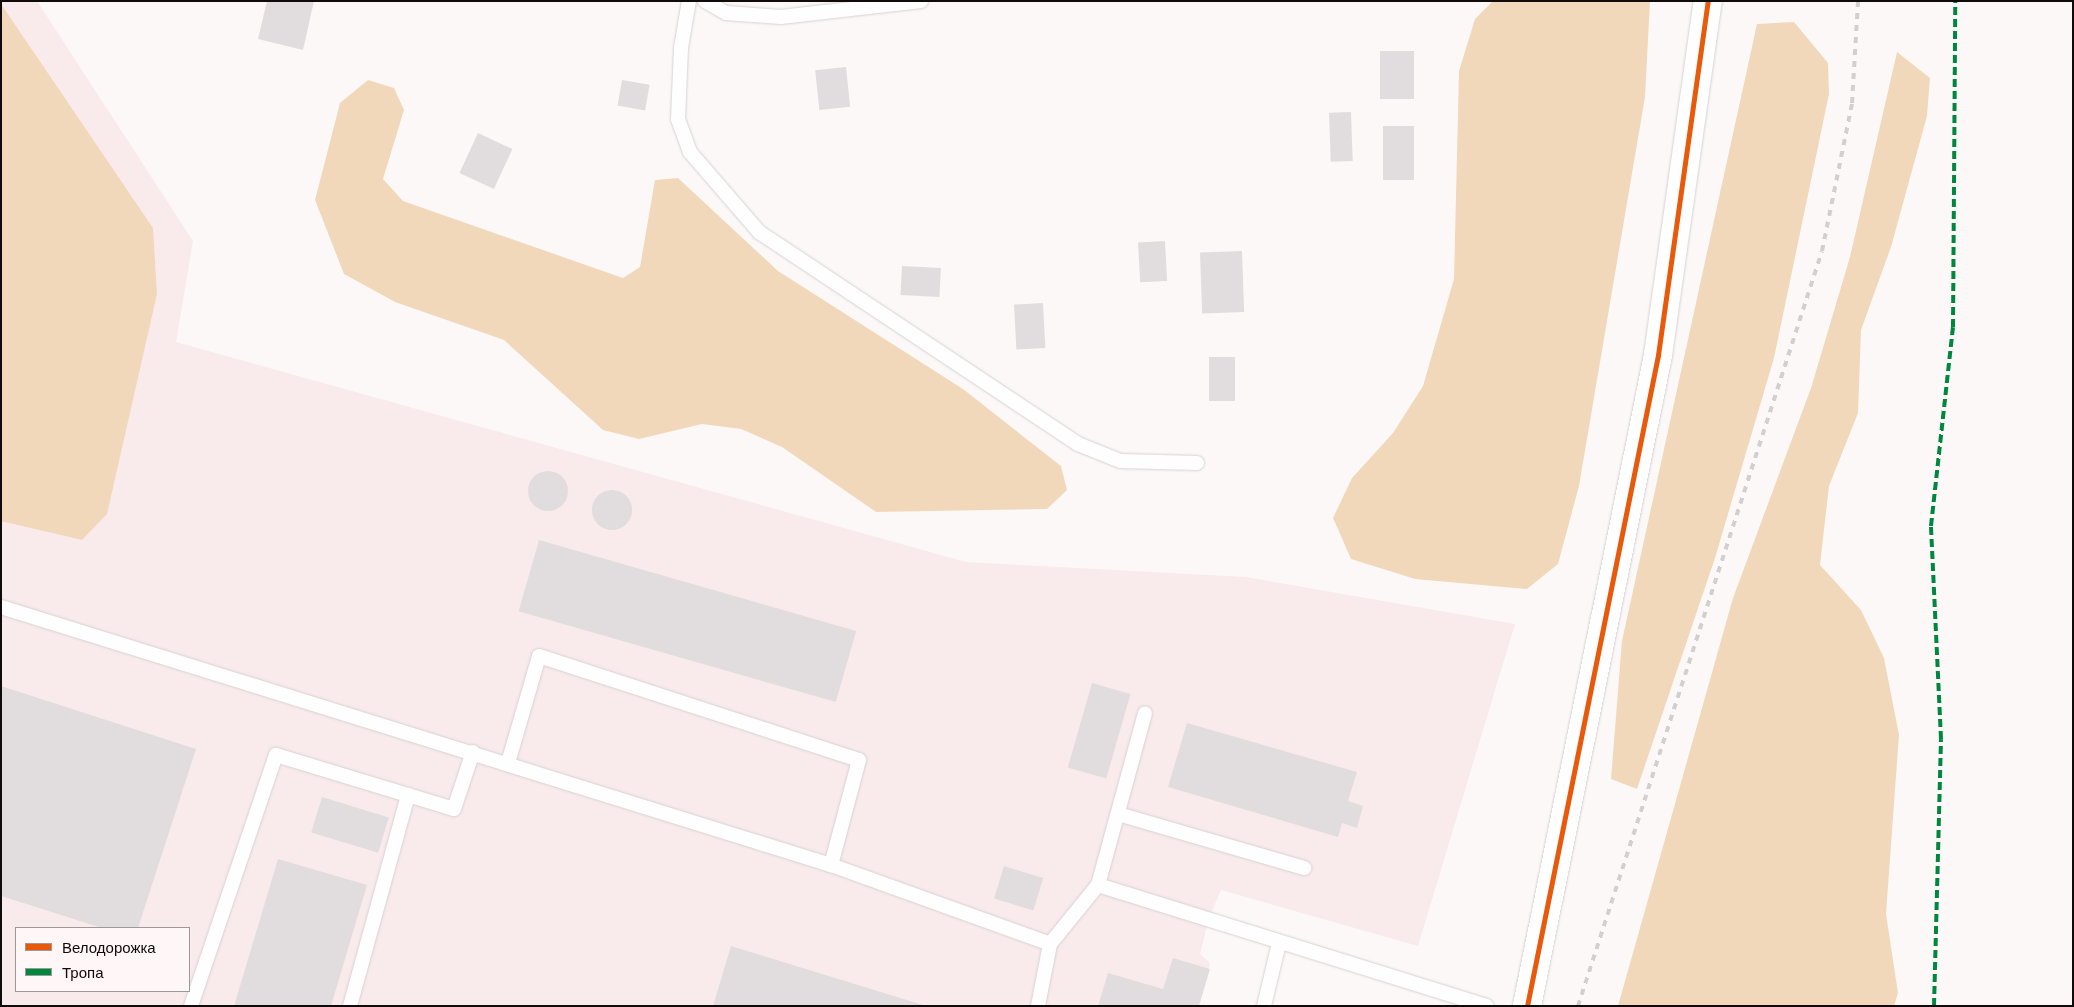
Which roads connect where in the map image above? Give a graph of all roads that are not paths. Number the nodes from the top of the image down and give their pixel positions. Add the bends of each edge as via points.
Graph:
1 (689, 1) edge
2 (705, 1) edge
3 (922, 1) edge
4 (1708, 1) edge
5 (1197, 463) dead end
6 (1, 607) edge
7 (1146, 713) dead end
8 (473, 752) junction
9 (508, 763) junction
10 (408, 795) junction
11 (1118, 814) junction
12 (831, 866) junction
13 (1304, 868) dead end
14 (1098, 885) junction
15 (1279, 943) junction
16 (1050, 944) junction
17 (191, 1006) edge
18 (350, 1006) edge
19 (1038, 1006) edge
20 (1264, 1006) edge
21 (1487, 1006) edge
22 (1527, 1006) edge

1 - 5 lane via 681,48 678,119 690,152 759,232 1078,444 1120,461
2 - 3 lane via 726,13 781,17
4 - 22 street via 1658,355
6 - 8 lane
7 - 11 lane
8 - 9 lane
8 - 10 lane via 454,809
9 - 12 lane
9 - 12 lane via 539,656 860,760
10 - 17 lane via 276,755
10 - 18 lane
11 - 13 lane
11 - 14 lane
12 - 16 lane
14 - 15 lane
14 - 16 lane
15 - 20 lane
15 - 21 lane
16 - 19 lane

